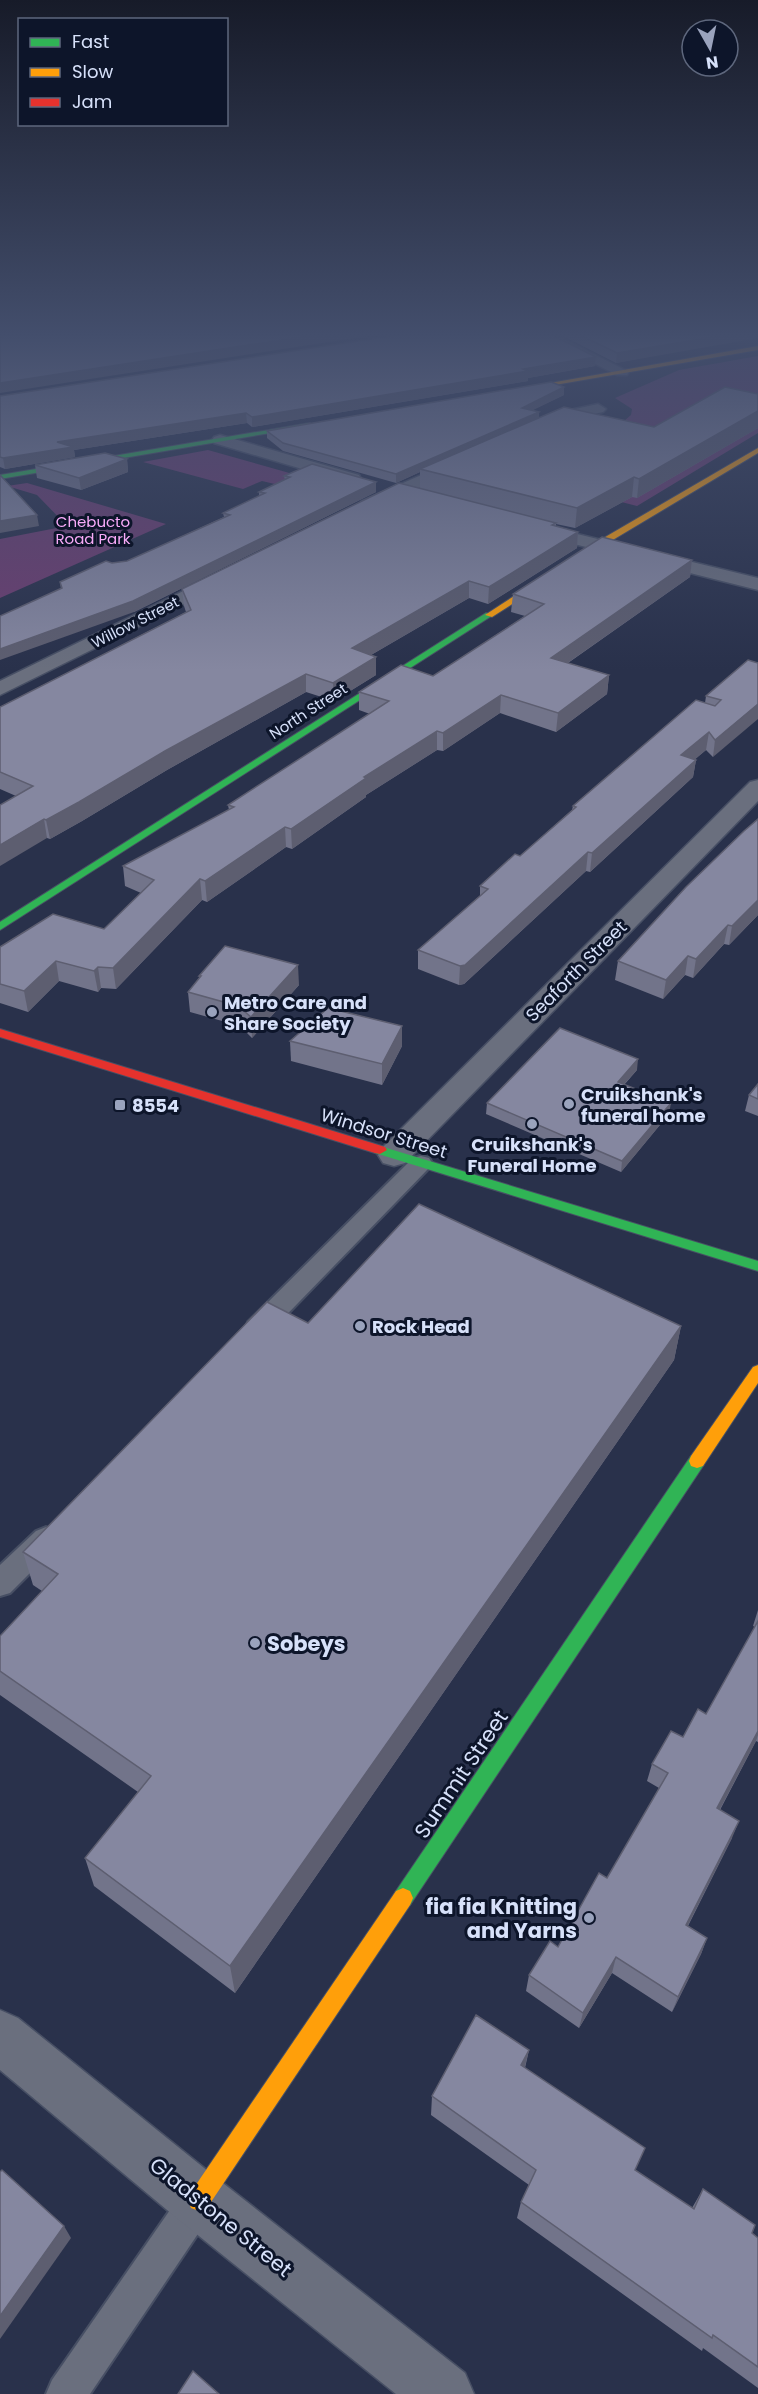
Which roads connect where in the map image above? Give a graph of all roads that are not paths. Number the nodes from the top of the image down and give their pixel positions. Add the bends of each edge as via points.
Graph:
1 (180, 447) edge
2 (243, 447) edge
3 (758, 450) edge
4 (470, 458) edge
5 (0, 477) edge
6 (396, 491) junction
7 (418, 497) edge
8 (353, 513) edge
9 (519, 524) edge
10 (598, 545) junction
11 (235, 571) edge
12 (758, 584) edge
13 (0, 689) edge
14 (758, 787) edge
15 (0, 927) edge
16 (0, 1033) edge
17 (394, 1155) junction
18 (421, 1163) junction
19 (758, 1266) edge
20 (241, 1345) edge
21 (758, 1371) edge
22 (59, 1526) edge
23 (0, 1584) edge
24 (0, 2036) edge
25 (199, 2200) junction
26 (66, 2394) edge
27 (444, 2394) edge

1 - 5 street
2 - 6 street
3 - 10 street, North Street
4 - 6 street
6 - 7 street
6 - 8 street
9 - 10 street
10 - 12 street
10 - 15 street, North Street
11 - 13 street, Willow Street
14 - 17 street, Seaforth Street
16 - 17 street, Windsor Street
17 - 18 street, Windsor Street
18 - 19 street, Windsor Street
18 - 20 lane
21 - 25 street, Summit Street
22 - 23 lane
24 - 25 street, Gladstone Street
25 - 26 lane
25 - 27 street, Gladstone Street

